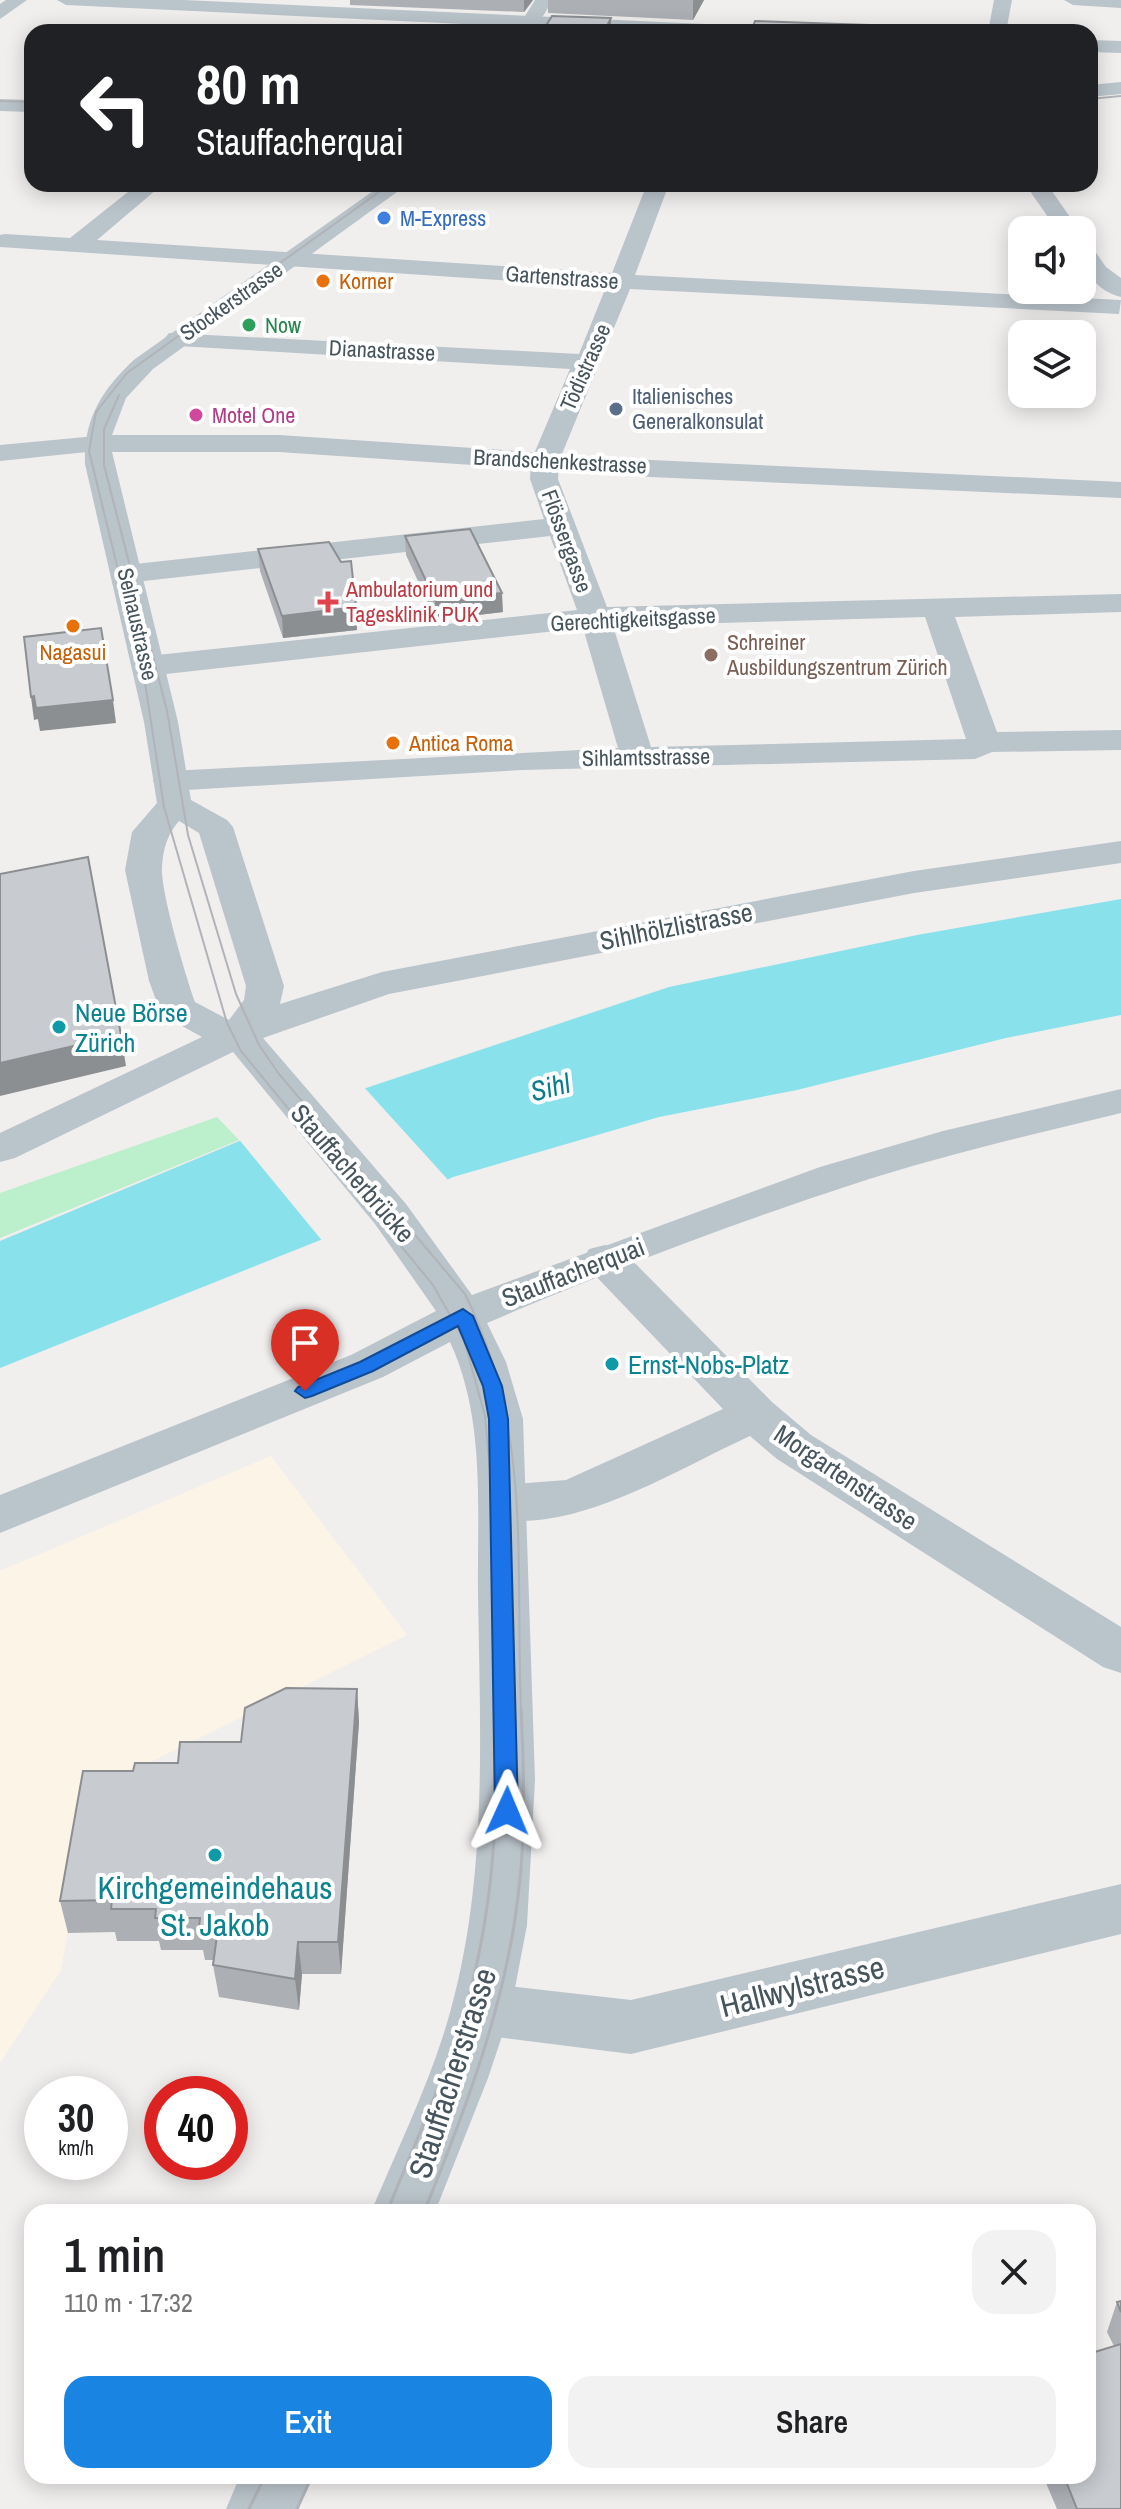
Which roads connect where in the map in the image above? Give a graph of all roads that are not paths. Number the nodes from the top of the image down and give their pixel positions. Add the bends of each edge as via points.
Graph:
1 (18, 0) edge
2 (66, 0) edge
3 (544, 0) edge
4 (1003, 0) edge
5 (1073, 0) edge
6 (1121, 3) edge
7 (313, 6) edge
8 (733, 11) dead end
9 (0, 13) edge
10 (297, 24) edge
11 (488, 24) edge
12 (529, 24) edge
13 (727, 24) edge
14 (998, 24) edge
15 (1098, 46) edge
16 (1121, 47) edge
17 (1121, 88) edge
18 (1098, 90) edge
19 (1121, 102) edge
20 (1098, 104) edge
21 (0, 105) edge
22 (24, 106) edge
23 (141, 192) edge
24 (386, 192) edge
25 (655, 192) edge
26 (1042, 192) edge
27 (1058, 216) edge
28 (5, 241) dead end
29 (76, 245) junction
30 (287, 261) junction
31 (1096, 269) edge
32 (621, 281) junction
33 (1121, 301) edge
34 (178, 338) junction
35 (586, 362) junction
36 (96, 444) junction
37 (0, 453) edge
38 (545, 461) junction
39 (1121, 490) edge
40 (560, 526) junction
41 (126, 574) junction
42 (1121, 603) edge
43 (937, 609) junction
44 (595, 617) junction
45 (148, 666) junction
46 (1121, 740) edge
47 (984, 742) junction
48 (638, 758) junction
49 (173, 793) junction
50 (1121, 852) edge
51 (239, 1034) junction
52 (1121, 1101) edge
53 (0, 1149) edge
54 (605, 1259) junction
55 (463, 1316) junction
56 (755, 1414) junction
57 (503, 1503) junction
58 (0, 1515) edge
59 (1121, 1653) edge
60 (1121, 1909) edge
61 (481, 2009) junction
62 (406, 2204) edge
63 (272, 2484) edge
64 (261, 2509) edge

1 - 9 street
2 - 7 street
3 - 12 street
4 - 14 street
5 - 6 street
7 - 10 street
7 - 11 street
8 - 13 street
15 - 16 street
17 - 18 street
19 - 20 street
21 - 22 street
23 - 29 street
24 - 30 street, Stockerstrasse
25 - 32 street, Tödistrasse
26 - 27 street
28 - 29 street, Gartenstrasse
29 - 30 street, Gartenstrasse
30 - 32 street, Gartenstrasse
30 - 34 street, Stockerstrasse
31 - 33 street
32 - 33 street, Gartenstrasse via 1053,307
32 - 35 street, Tödistrasse
34 - 35 street, Dianastrasse
34 - 36 street, Stockerstrasse via 115,392
35 - 38 street, Tödistrasse
36 - 37 street, Brandschenkestrasse
36 - 38 street, Brandschenkestrasse via 214,441
36 - 41 street, Selnaustrasse
38 - 39 street, Brandschenkestrasse
38 - 40 street, Flössergasse via 544,479
40 - 41 street
40 - 44 street, Flössergasse
41 - 45 street, Selnaustrasse
42 - 43 street, Gerechtigkeitsgasse
43 - 44 street, Gerechtigkeitsgasse
43 - 47 street
44 - 45 street, Gerechtigkeitsgasse
44 - 48 street, Flössergasse
45 - 49 street, Selnaustrasse
46 - 47 street, Sihlamtsstrasse
47 - 48 street, Sihlamtsstrasse via 975,749
48 - 49 street, Sihlamtsstrasse via 451,763
49 - 51 street via 215,827 265,986 263,1001
49 - 51 street via 150,832 143,870 168,981 178,1008 210,1027
50 - 51 street, Sihlhölzlistrasse via 914,882 432,973 319,1003
51 - 53 street
51 - 55 street, Stauffacherbrücke via 416,1246
52 - 54 street, Stauffacherquai via 835,1176
54 - 55 street, Stauffacherquai
54 - 56 street, Morgartenstrasse
55 - 57 street, Stauffacherstrasse via 492,1386
55 - 58 street, Stauffacherquai via 367,1366
56 - 57 street via 573,1497
56 - 59 street, Morgartenstrasse via 794,1447
57 - 61 street, Stauffacherstrasse via 508,1780 498,1925
60 - 61 street, Hallwylstrasse via 631,2027
61 - 62 street, Stauffacherstrasse
63 - 64 street

